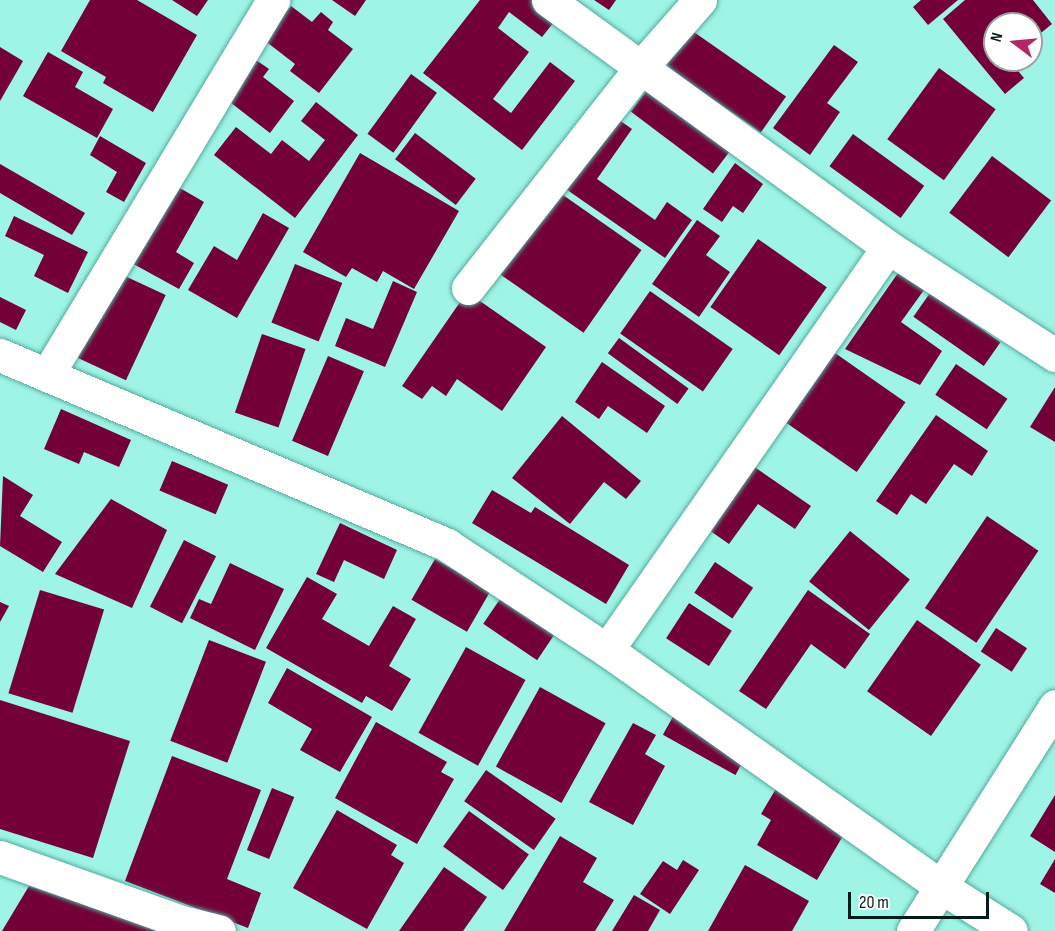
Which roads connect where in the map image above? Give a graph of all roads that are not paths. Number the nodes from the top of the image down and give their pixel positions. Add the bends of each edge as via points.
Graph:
1 (273, 0) edge
2 (548, 0) edge
3 (700, 0) edge
4 (642, 66) junction
5 (888, 247) junction
6 (468, 288) dead end
7 (0, 355) edge
8 (1055, 355) edge
9 (47, 375) junction
10 (607, 650) junction
11 (1055, 706) edge
12 (0, 857) edge
13 (943, 888) junction
14 (219, 931) edge
15 (913, 931) edge
16 (1011, 931) edge

1 - 9 street
2 - 4 street
3 - 4 street
4 - 5 street
4 - 6 street
5 - 8 street
5 - 10 street
7 - 9 street
9 - 10 street via 447,545
10 - 13 street
11 - 13 street
12 - 14 street via 182,922
13 - 15 street
13 - 16 street

